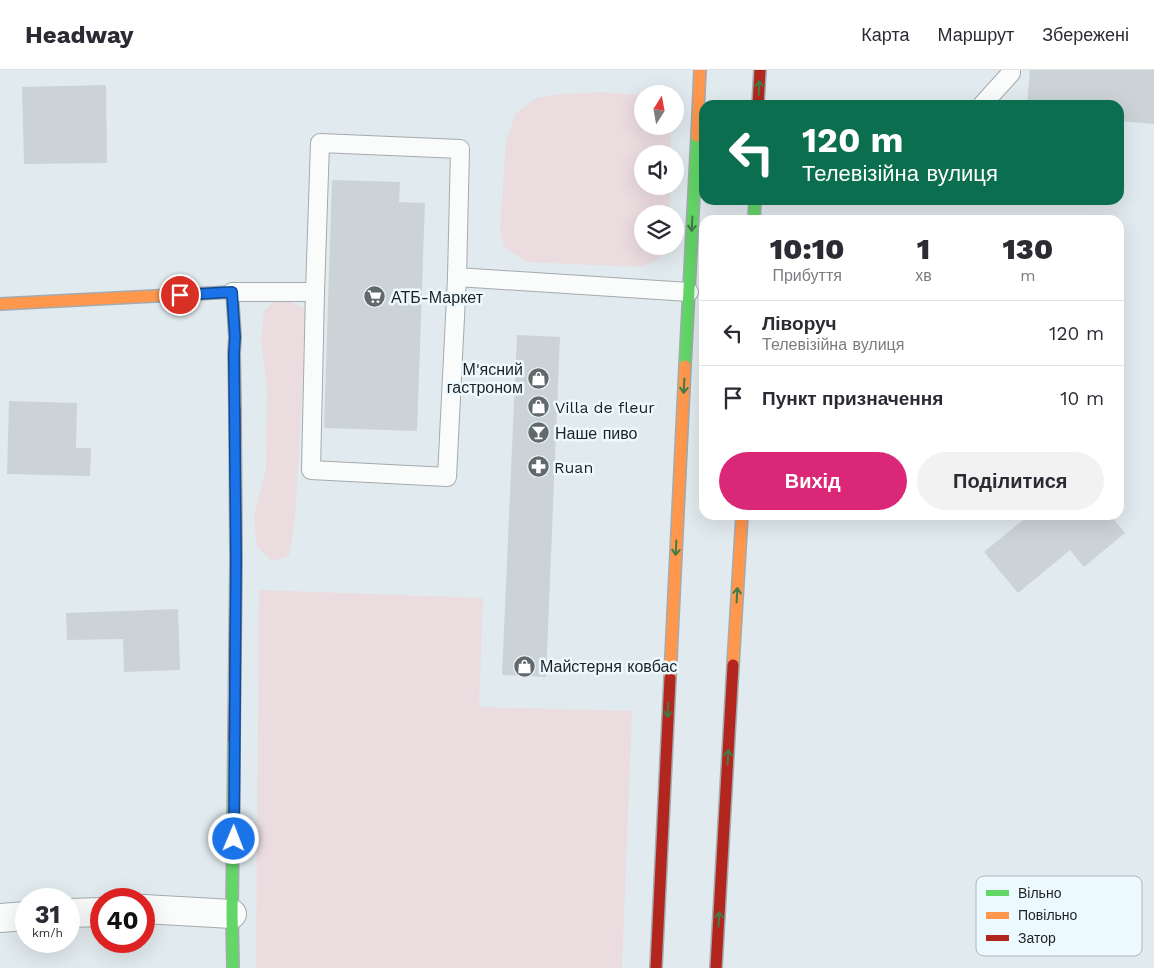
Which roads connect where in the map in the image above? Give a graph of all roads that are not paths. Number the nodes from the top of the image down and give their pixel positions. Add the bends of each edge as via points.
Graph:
1 (700, 70) edge
2 (760, 70) edge
3 (1011, 70) edge
4 (758, 100) edge
5 (987, 100) edge
6 (457, 277) junction
7 (232, 292) junction
8 (315, 292) junction
9 (689, 292) junction
10 (0, 304) edge
11 (742, 520) edge
12 (155, 910) edge
13 (232, 914) junction
14 (15, 917) edge
15 (0, 918) edge
16 (233, 968) edge
17 (656, 968) edge
18 (716, 968) edge

1 -> 9 main road
4 -> 2 main road
3 - 5 lane
6 - 8 lane via 460,149 320,143
6 - 8 lane via 447,477 312,470
6 - 9 lane
7 - 8 lane
7 - 10 main road
7 - 13 main road via 236,559
9 -> 17 main road
18 -> 11 main road
12 - 13 street
13 - 16 main road
14 - 15 street

